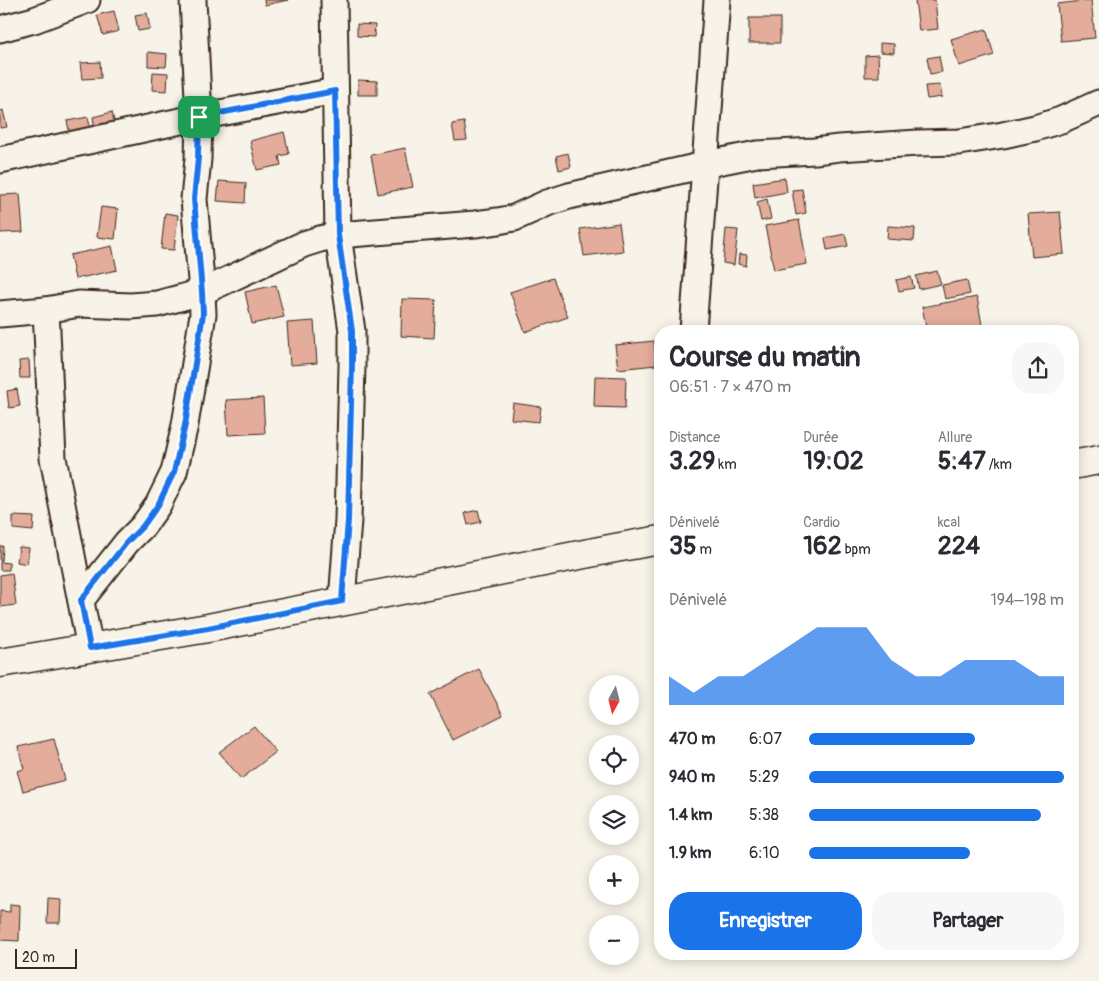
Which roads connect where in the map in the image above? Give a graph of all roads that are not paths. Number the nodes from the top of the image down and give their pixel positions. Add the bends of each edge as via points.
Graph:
1 (88, 0) edge
2 (194, 0) edge
3 (334, 0) edge
4 (717, 0) edge
5 (0, 28) edge
6 (335, 91) junction
7 (1099, 103) edge
8 (199, 117) junction
9 (0, 160) edge
10 (705, 165) junction
11 (338, 235) junction
12 (202, 292) junction
13 (46, 310) junction
14 (0, 314) edge
15 (693, 325) edge
16 (1099, 460) edge
17 (1079, 464) edge
18 (654, 541) edge
19 (81, 600) junction
20 (342, 601) junction
21 (90, 648) junction
22 (0, 663) edge

1 - 5 street via 34,20
2 - 8 street
3 - 6 street
4 - 10 street
6 - 8 street
6 - 11 street
7 - 10 street via 1035,128 959,142 773,152
8 - 9 street
8 - 12 street via 194,199
10 - 11 street via 569,196 514,218
10 - 15 street
11 - 12 street via 304,244
11 - 20 street via 352,331 348,520
12 - 13 street via 157,304 79,304
12 - 19 street via 203,314 174,472 158,505 143,526
13 - 14 street
13 - 19 street via 53,458
16 - 17 street
18 - 20 street
19 - 21 street
20 - 21 street
21 - 22 street

